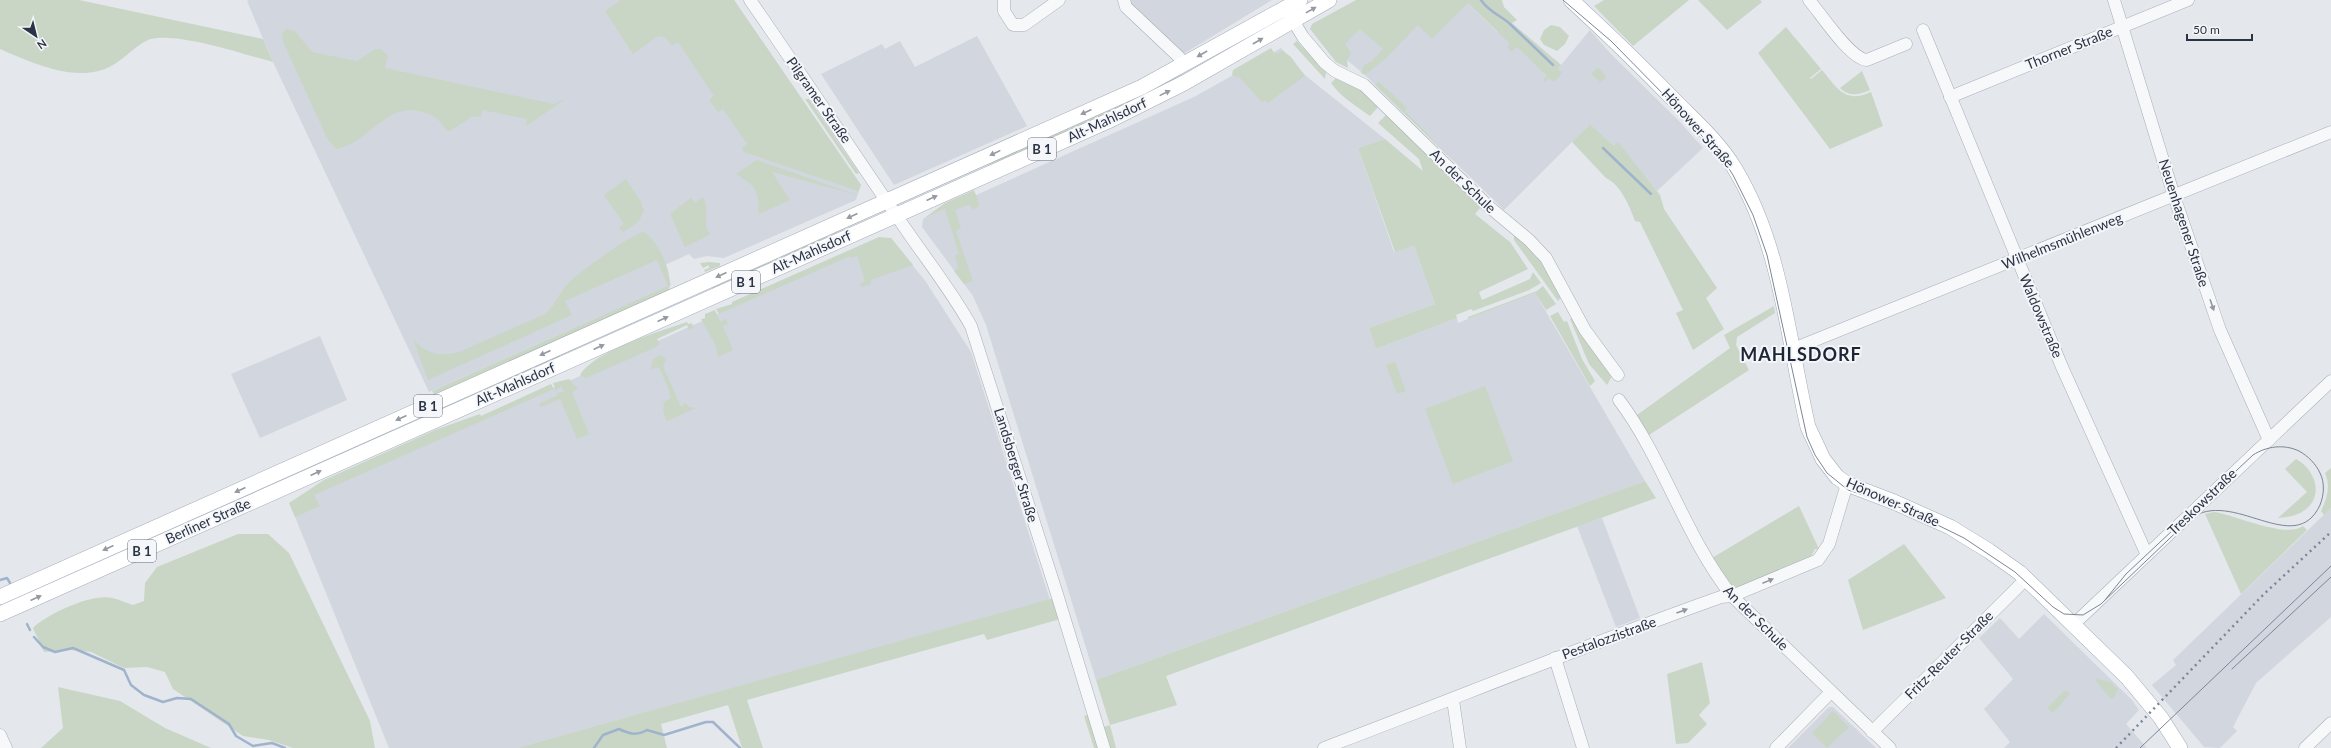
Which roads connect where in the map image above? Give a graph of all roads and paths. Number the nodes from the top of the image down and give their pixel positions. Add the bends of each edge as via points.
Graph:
1 (750, 0) edge
2 (1004, 0) edge
3 (1059, 0) edge
4 (1124, 0) edge
5 (1300, 0) edge
6 (1329, 0) edge
7 (1572, 0) edge
8 (1809, 0) edge
9 (2114, 0) edge
10 (2183, 1) edge
11 (1289, 14) junction
12 (2122, 27) junction
13 (1923, 30) dead end
14 (1906, 44) dead end
15 (1183, 65) junction
16 (1950, 97) junction
17 (2331, 132) edge
18 (2174, 196) junction
19 (888, 201) junction
20 (896, 214) junction
21 (2017, 260) junction
22 (1793, 349) junction
23 (1618, 375) dead end
24 (2331, 380) edge
25 (1619, 400) dead end
26 (2269, 440) junction
27 (276, 474) joint
28 (1847, 484) junction
29 (284, 488) joint
30 (2147, 555) junction
31 (2026, 579) junction
32 (0, 596) edge
33 (1732, 596) junction
34 (0, 614) edge
35 (2080, 619) junction
36 (1555, 658) junction
37 (1831, 692) junction
38 (1452, 700) junction
39 (2331, 723) edge
40 (1872, 732) junction
41 (0, 735) edge
42 (6, 748) edge
43 (1104, 748) edge
44 (1324, 748) edge
45 (1460, 748) edge
46 (1583, 748) edge
47 (1776, 748) edge
48 (1890, 748) edge
49 (2180, 748) edge
50 (2305, 748) edge

1 - 19 street, Pilgramer Straße
2 - 3 street via 1004,11 1013,25 1024,25
4 - 15 street via 1126,7
5 - 11 main road, Alt-Mahlsdorf / B 1
11 -> 6 main road, Alt-Mahlsdorf / B 1
7 - 22 main road, Hönower Straße via 1706,132 1735,169 1754,206 1767,241 1779,282
8 - 14 street via 1861,60 1867,60
9 - 12 street, Neuenhagener Straße
10 - 12 street, Thorner Straße
11 -> 15 main road, Alt-Mahlsdorf / B 1
20 -> 11 main road, Alt-Mahlsdorf / B 1 via 1108,121 1184,83
11 - 23 street, An der Schule via 1325,63 1335,71 1364,85 1546,258 1585,330
12 - 16 street, Thorner Straße
12 - 18 street, Neuenhagener Straße
13 - 16 street, Waldowstraße
15 -> 19 main road, Alt-Mahlsdorf / B 1 via 1142,87
16 - 21 street, Waldowstraße
17 - 18 street, Wilhelmsmühlenweg
18 - 21 street, Wilhelmsmühlenweg
18 -> 26 street, Neuenhagener Straße via 2220,330
19 - 20 street, Landsberger Straße
19 -> 27 main road, Alt-Mahlsdorf / B 1
29 -> 20 main road, Alt-Mahlsdorf / B 1
20 - 43 street, Landsberger Straße via 954,295 971,326
21 - 22 street, Wilhelmsmühlenweg
21 - 30 street, Waldowstraße
22 - 28 main road, Hönower Straße via 1812,438 1829,468
24 - 26 street, Treskowstraße
25 - 33 street, An der Schule via 1636,423 1709,565
26 - 30 street, Treskowstraße
27 -> 32 main road, Berliner Straße / B 1
28 - 31 main road, Hönower Straße via 1950,527 1989,551
33 -> 28 street, Pestalozzistraße via 1818,560 1829,544
34 -> 29 main road, Berliner Straße / B 1
30 - 35 street, Treskowstraße
31 - 35 main road, Hönower Straße
31 - 40 street, Fritz-Reuter-Straße
36 -> 33 street, Pestalozzistraße via 1715,599
33 - 37 street, An der Schule
35 - 49 main road, Hönower Straße via 2161,718
36 - 38 street, Pestalozzistraße
36 - 46 street
37 - 40 street, An der Schule
37 - 47 street
38 - 44 street, Pestalozzistraße
38 - 45 street
39 - 50 street
40 - 48 street, An der Schule
41 - 42 street

